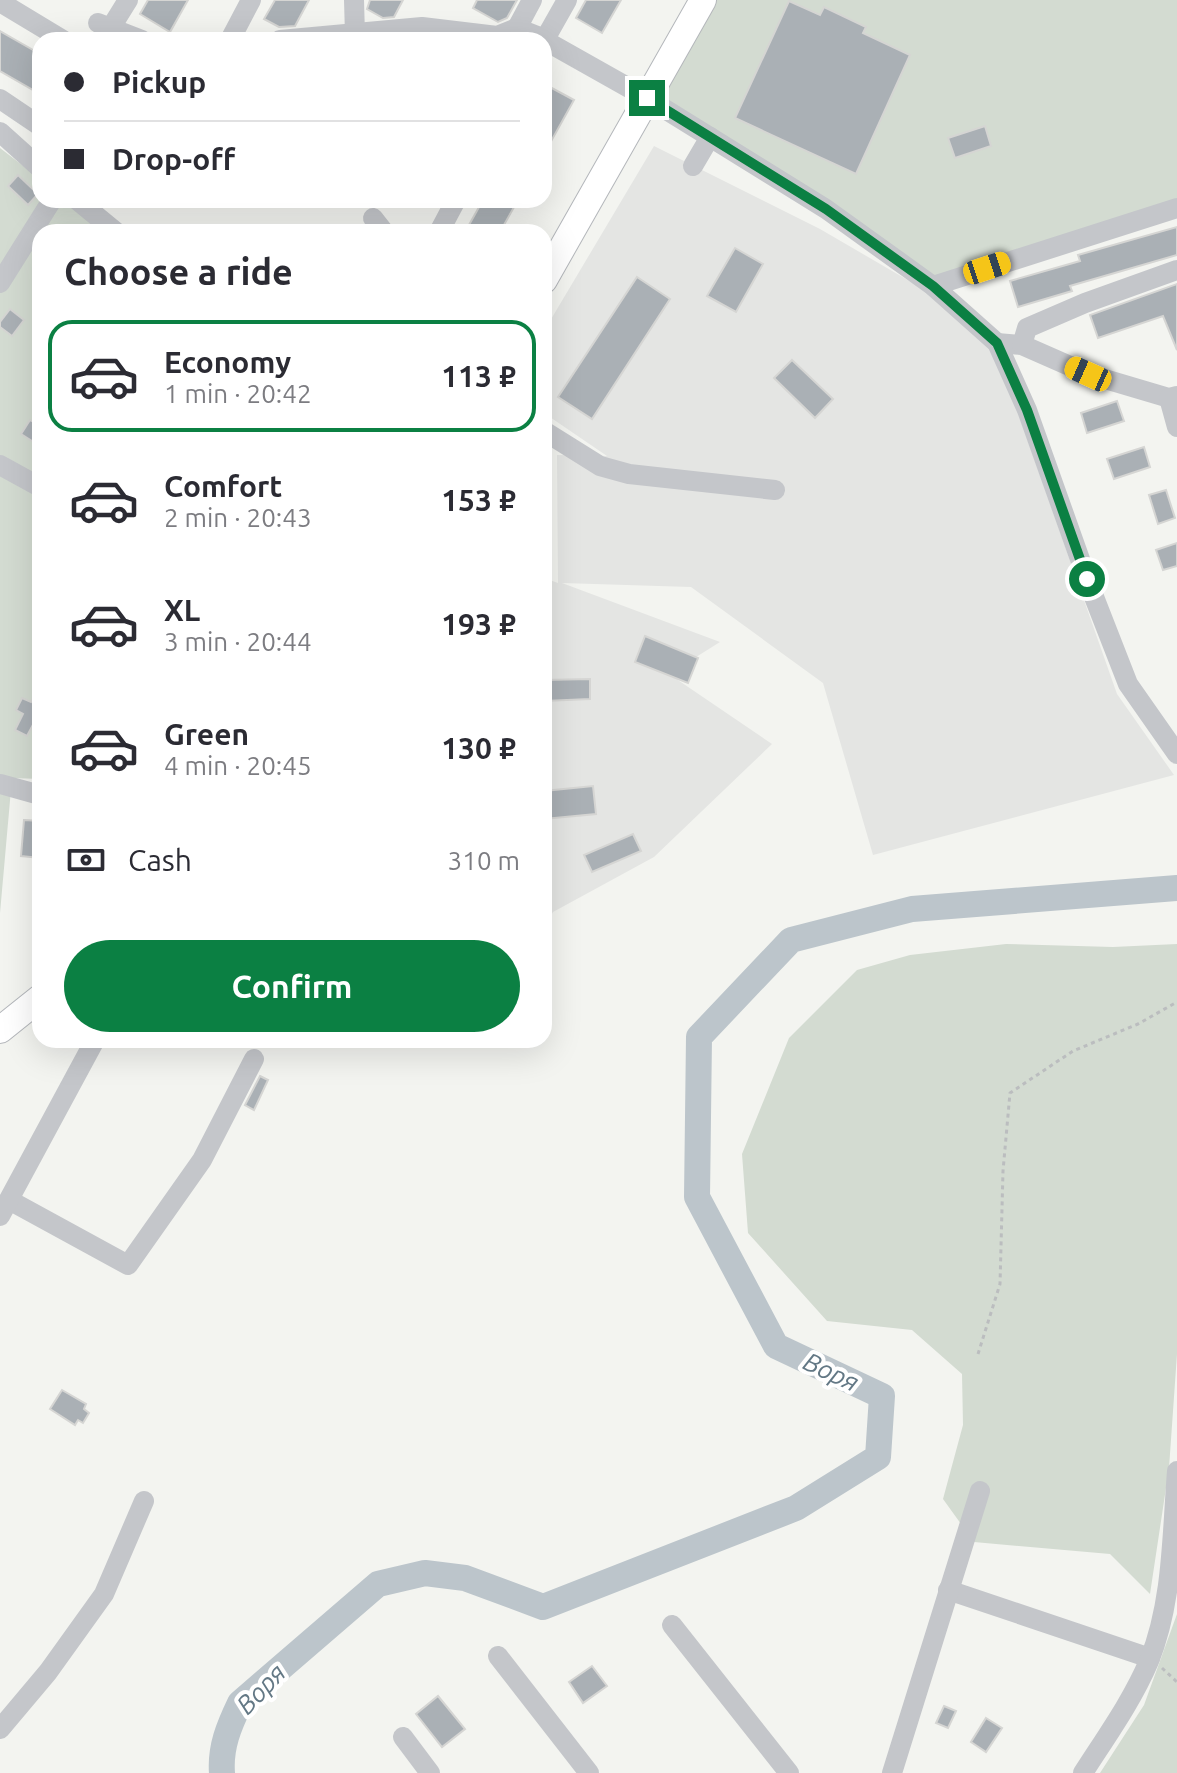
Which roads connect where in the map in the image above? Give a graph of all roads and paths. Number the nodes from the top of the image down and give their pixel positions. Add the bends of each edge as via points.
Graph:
1 (128, 0) edge
2 (251, 0) edge
3 (354, 0) edge
4 (532, 0) edge
5 (567, 0) edge
6 (703, 0) edge
7 (0, 2) edge
8 (517, 28) junction
9 (50, 32) edge
10 (120, 32) edge
11 (234, 32) edge
12 (355, 32) edge
13 (380, 32) edge
14 (464, 32) edge
15 (507, 32) edge
16 (527, 32) edge
17 (548, 32) edge
18 (552, 44) edge
19 (647, 98) junction
20 (0, 99) edge
21 (32, 121) edge
22 (0, 132) edge
23 (710, 137) junction
24 (32, 161) edge
25 (693, 166) dead end
26 (87, 208) edge
27 (1177, 208) edge
28 (106, 224) edge
29 (32, 232) edge
30 (552, 266) edge
31 (1177, 270) edge
32 (0, 283) edge
33 (933, 286) junction
34 (997, 343) junction
35 (1022, 345) junction
36 (1173, 397) edge
37 (1177, 427) edge
38 (552, 436) edge
39 (0, 465) edge
40 (32, 483) edge
41 (775, 490) dead end
42 (1177, 754) edge
43 (0, 784) edge
44 (32, 793) edge
45 (1177, 1002) edge
46 (32, 1004) edge
47 (0, 1030) edge
48 (91, 1048) edge
49 (254, 1059) dead end
50 (4, 1208) edge
51 (978, 1354) dead end
52 (1177, 1471) edge
53 (980, 1491) dead end
54 (144, 1501) dead end
55 (948, 1590) junction
56 (672, 1625) dead end
57 (498, 1656) dead end
58 (1150, 1658) junction
59 (0, 1729) edge
60 (403, 1737) dead end
61 (430, 1773) edge
62 (589, 1773) edge
63 (789, 1773) edge
64 (892, 1773) edge
65 (1083, 1773) edge

1 - 10 street via 104,26
2 - 11 street
3 - 12 street
4 - 8 street
5 - 17 street
6 - 19 main road
7 - 9 street
8 - 15 street
8 - 16 street
13 - 14 street via 422,27
18 - 19 street
19 - 23 street
19 - 30 main road
20 - 21 street
22 - 24 street
23 - 25 street
23 - 33 street via 826,209
26 - 28 street
27 - 33 street
29 - 32 street
31 - 35 street via 1027,328
33 - 34 street
34 - 35 street
34 - 42 street via 1128,684
35 - 36 street via 1088,374
36 - 37 street
38 - 41 street via 600,466 629,474
39 - 40 street
43 - 44 street
45 - 51 path via 1073,1051 1010,1093 1000,1284
46 - 47 main road
48 - 50 street
49 - 50 street via 202,1160 128,1265
52 - 58 street via 1167,1591
53 - 55 street
54 - 59 street via 104,1594
55 - 58 street
55 - 64 street
56 - 63 street
57 - 62 street
58 - 65 street
60 - 61 street

